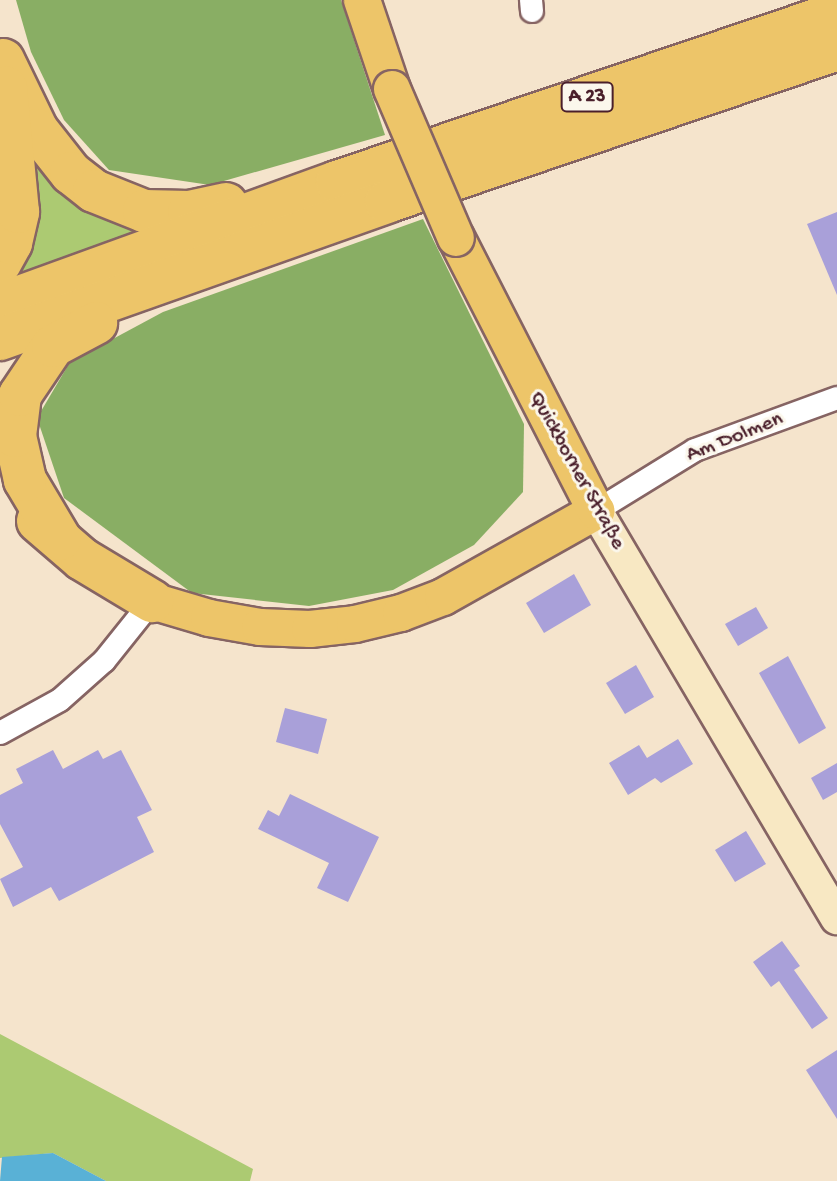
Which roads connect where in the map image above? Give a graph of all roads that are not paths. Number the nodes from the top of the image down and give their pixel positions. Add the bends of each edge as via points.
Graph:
1 (362, 0) edge
2 (837, 13) edge
3 (837, 49) edge
4 (2, 51) edge
5 (337, 182) junction
6 (0, 263) edge
7 (204, 265) junction
8 (0, 304) edge
9 (0, 339) edge
10 (837, 398) edge
11 (0, 490) edge
12 (596, 511) junction
13 (60, 539) junction
14 (152, 601) junction
15 (0, 733) edge
16 (837, 918) edge

1 - 12 main road, Quickborner Straße, bridge via 392,89 456,238
2 - 5 highway, A 23
3 - 7 highway, A 23
4 - 5 highway via 37,130 71,173 120,204 144,211 189,212
4 - 6 highway via 18,212
5 - 8 highway, A 23
7 - 9 highway, A 23
7 - 13 highway via 53,346 20,395 15,436 25,480
10 - 12 street, Am Dolmen via 695,450
11 - 13 highway
12 - 14 main road via 443,597 355,624 260,627
12 - 16 main road, Quickborner Straße
13 - 14 highway via 113,580
14 - 15 street via 104,661 60,700

